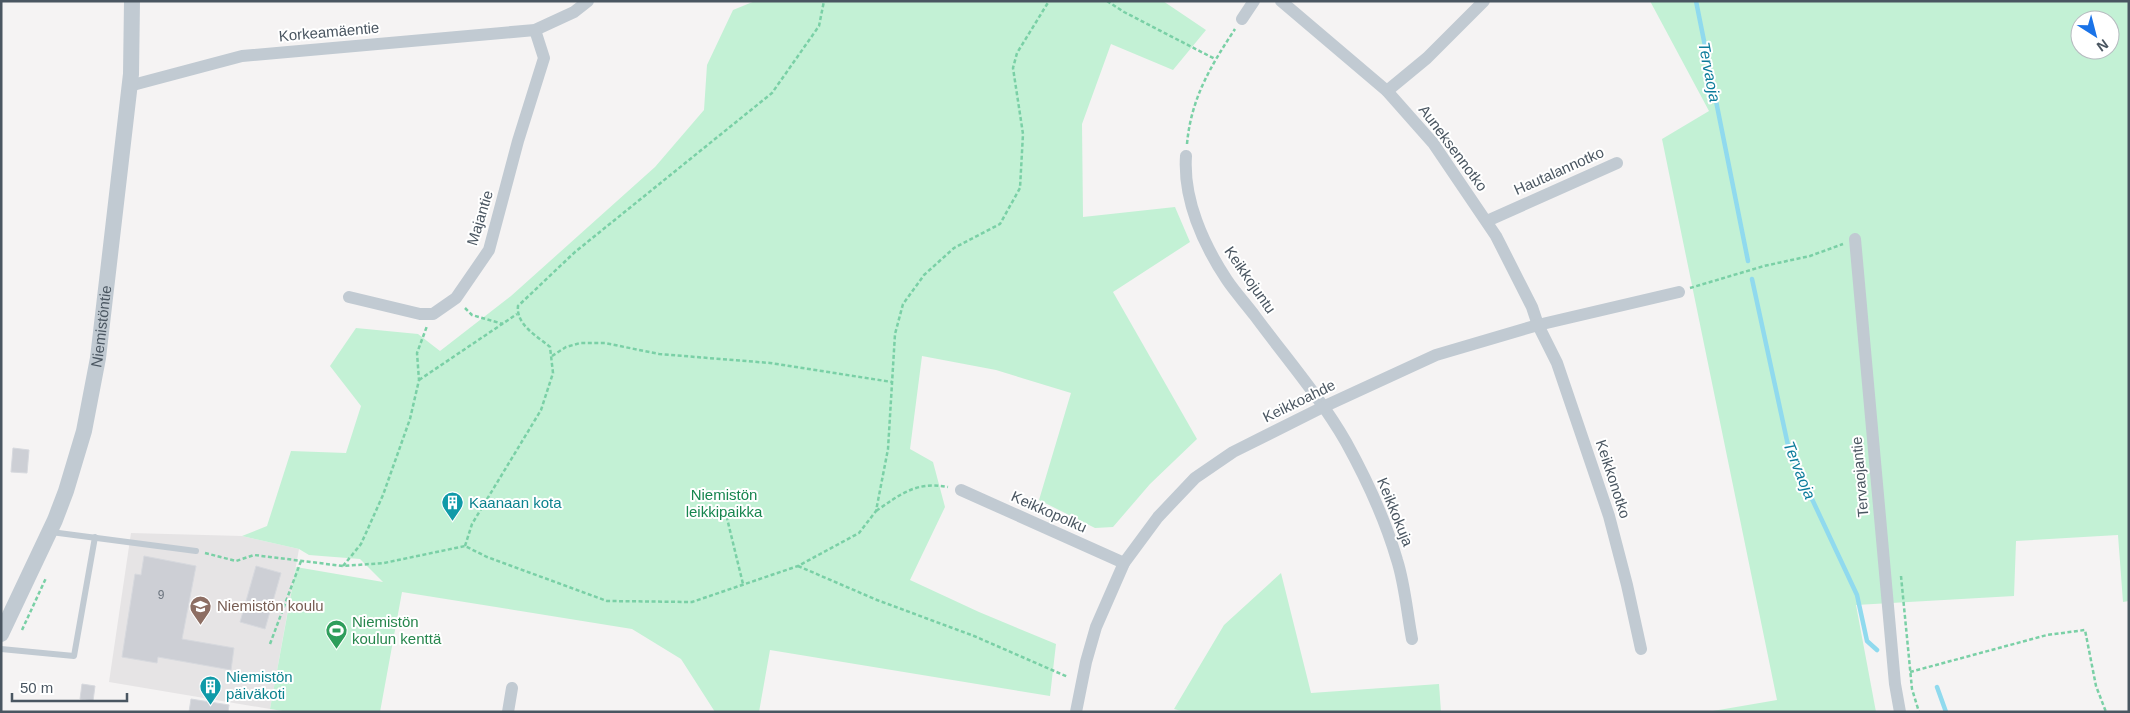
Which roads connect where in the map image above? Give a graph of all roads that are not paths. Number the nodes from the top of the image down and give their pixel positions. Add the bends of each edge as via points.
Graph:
1 (132, 1) edge
2 (588, 1) edge
3 (1254, 1) edge
4 (1281, 1) edge
5 (1484, 1) edge
6 (1242, 19) road end
7 (535, 30) junction
8 (130, 86) junction
9 (1387, 91) junction
10 (1186, 156) road end
11 (1617, 163) dead end
12 (1487, 221) junction
13 (1855, 239) road end
14 (1679, 292) road end
15 (349, 297) dead end
16 (1538, 325) junction
17 (1323, 406) junction
18 (962, 490) road end
19 (49, 531) junction
20 (95, 538) junction
21 (196, 550) road end
22 (1124, 563) junction
23 (1, 634) edge
24 (1412, 639) dead end
25 (1, 649) edge
26 (1641, 649) dead end
27 (512, 688) dead end
28 (508, 712) edge
29 (1076, 712) edge
30 (1900, 712) edge

1 - 8 street, Niemistöntie
2 - 7 street, Korkeamäentie via 574,12
3 - 6 street
4 - 9 street, Auneksennotko
5 - 9 street
7 - 8 street, Korkeamäentie via 242,56
7 - 15 street, Majantie via 544,58 489,250 456,298 433,314 420,314
8 - 19 street, Niemistöntie via 98,358 84,431 66,491
9 - 12 street, Auneksennotko via 1433,143
10 - 17 street, Keikkojuntu via 1189,195 1198,226 1210,250 1227,280
11 - 12 street, Hautalannotko
12 - 16 street, Auneksennotko via 1532,307
13 - 30 street, Tervaojantie
14 - 16 street, Keikkoahde
16 - 17 street, Keikkoahde via 1436,355
16 - 26 street, Keikkonotko via 1557,363 1609,516
17 - 22 street, Keikkoahde via 1233,452 1194,478
17 - 24 street, Keikkokuja via 1376,501 1398,562
18 - 22 street, Keikkopolku
19 - 20 lane
19 - 23 street, Niemistöntie
20 - 21 lane
20 - 25 lane via 74,656
22 - 29 street, Keikkoahde via 1096,627
27 - 28 street

